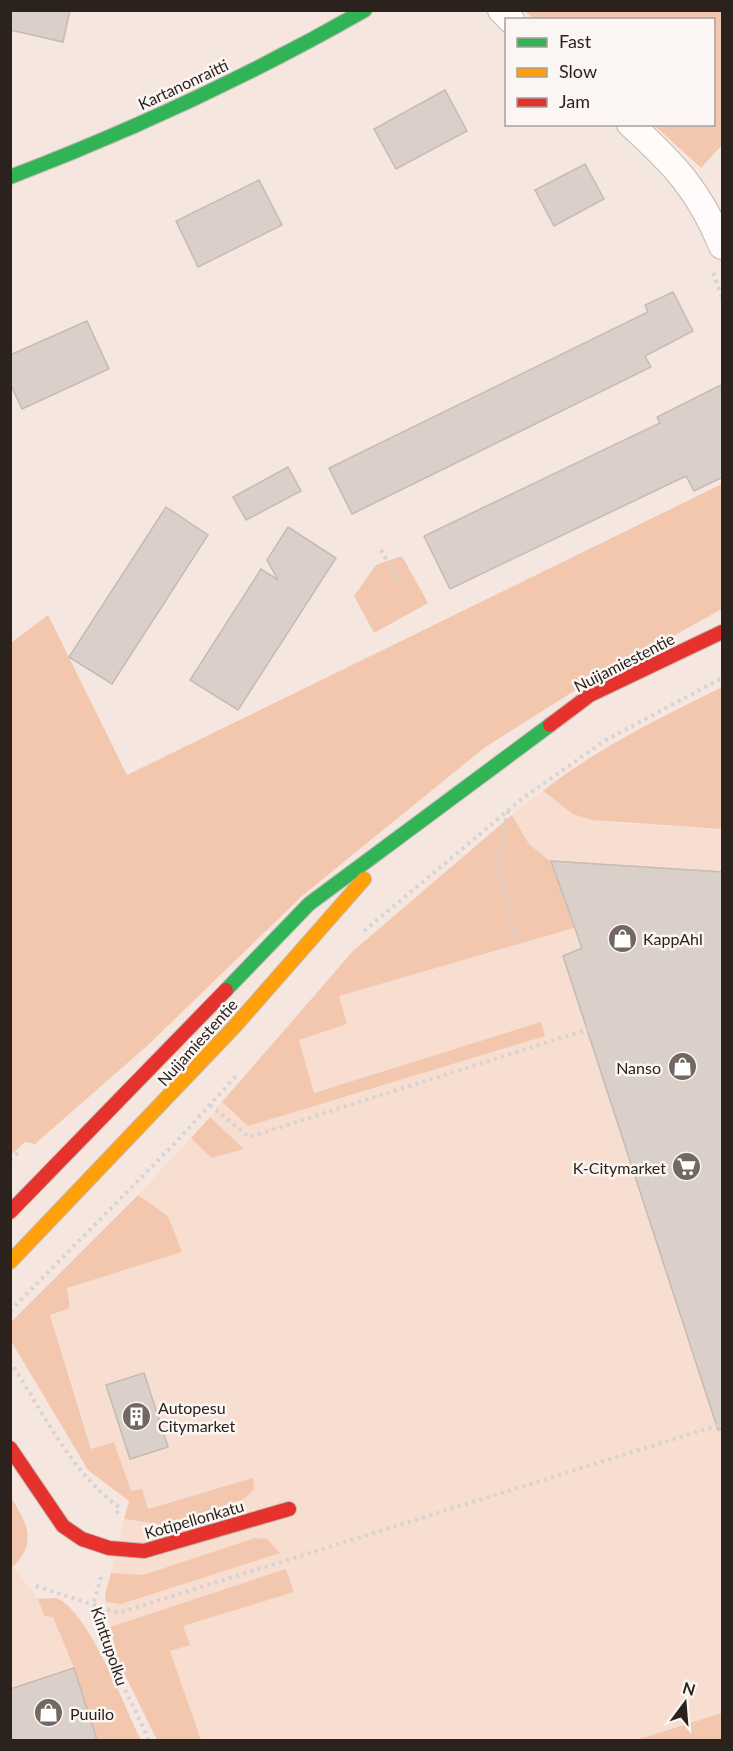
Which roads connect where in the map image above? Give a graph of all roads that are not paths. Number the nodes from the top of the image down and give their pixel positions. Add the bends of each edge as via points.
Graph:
1 (365, 10) edge
2 (632, 126) edge
3 (10, 177) edge
4 (723, 246) edge
5 (723, 632) edge
6 (400, 836) junction
7 (10, 1212) edge
8 (10, 1262) edge
9 (10, 1448) edge
10 (289, 1509) dead end

1 - 3 main road, Kartanonraitti via 327,33 168,111
2 - 4 street via 669,159 692,187
5 - 6 main road, Nuijamiestentie via 590,695
6 - 7 main road, Nuijamiestentie via 309,904
6 - 8 main road, Nuijamiestentie via 212,1051
9 - 10 main road, Kotipellonkatu via 63,1526 82,1539 108,1548 144,1551

